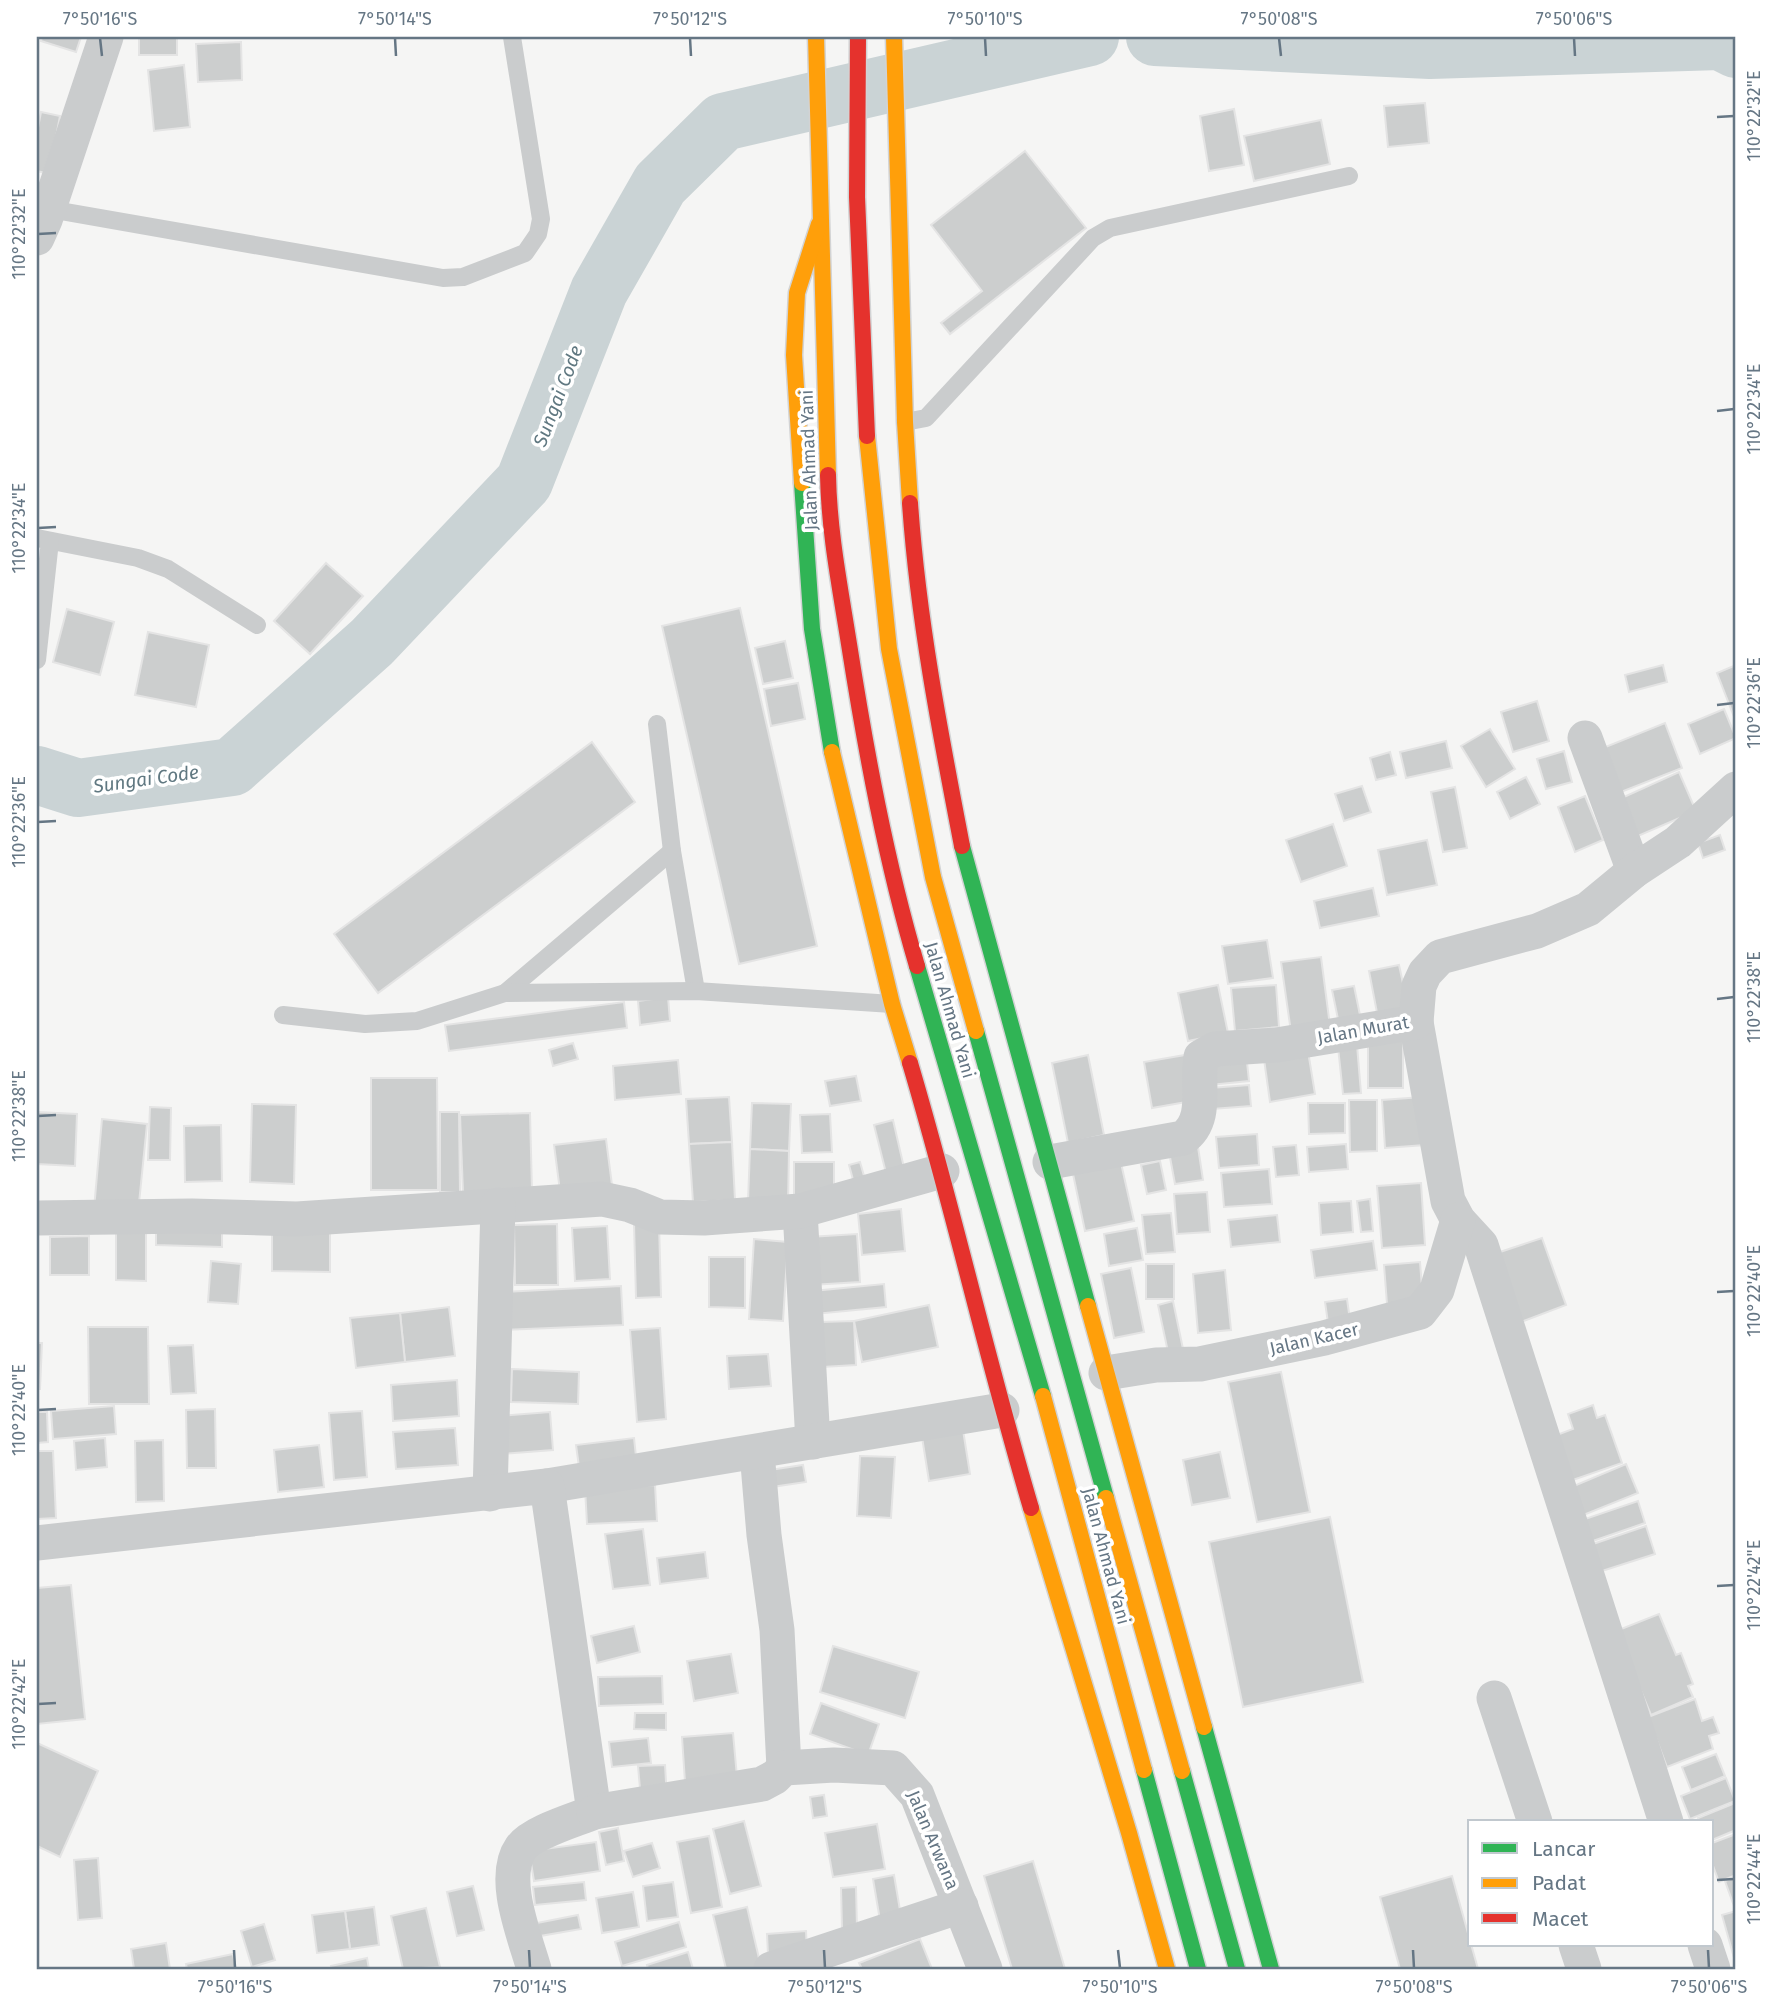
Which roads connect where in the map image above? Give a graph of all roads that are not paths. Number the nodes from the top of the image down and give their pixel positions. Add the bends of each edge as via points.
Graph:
1 (106, 37) edge
2 (512, 37) edge
3 (816, 37) edge
4 (858, 37) edge
5 (894, 37) edge
6 (1349, 176) dead end
7 (821, 216) junction
8 (43, 224) edge
9 (905, 422) junction
10 (43, 539) edge
11 (257, 625) dead end
12 (37, 660) edge
13 (657, 724) dead end
14 (1586, 738) dead end
15 (1735, 795) edge
16 (672, 851) junction
17 (1634, 871) junction
18 (696, 991) junction
19 (505, 993) junction
20 (891, 1004) junction
21 (283, 1015) dead end
22 (1416, 1021) junction
23 (1050, 1163) junction
24 (942, 1171) junction
25 (498, 1205) junction
26 (800, 1211) junction
27 (37, 1218) edge
28 (1458, 1220) junction
29 (1106, 1373) junction
30 (1055, 1377) junction
31 (1002, 1410) junction
32 (813, 1442) junction
33 (757, 1452) junction
34 (547, 1486) junction
35 (490, 1494) junction
36 (37, 1543) edge
37 (1494, 1698) dead end
38 (784, 1768) junction
39 (594, 1812) junction
40 (1534, 1820) edge
41 (1665, 1820) edge
42 (1158, 1824) junction
43 (1129, 1833) junction
44 (961, 1906) junction
45 (1576, 1946) edge
46 (1705, 1946) edge
47 (524, 1967) edge
48 (771, 1969) edge
49 (985, 1969) edge
50 (1167, 1969) edge
51 (1198, 1969) edge
52 (1237, 1969) edge
53 (1271, 1969) edge
54 (1584, 1969) edge
55 (1713, 1969) edge

1 - 8 street
2 - 8 lane via 541,219 538,234 525,253 498,265 463,276 427,276 293,250
3 - 7 main road, Jalan Ahmad Yani
4 - 30 main road, Jalan Ahmad Yani via 857,197 868,450 890,649 933,877
5 - 9 main road
6 - 9 lane via 1110,228 1093,238 926,418
7 - 20 main road via 797,293 794,355 812,629 836,774
7 - 30 main road, Jalan Ahmad Yani via 829,518 862,727 902,914
9 - 23 main road via 915,571 964,854
10 - 11 lane via 138,558 168,569
10 - 12 lane
13 - 16 lane
14 - 17 street
15 - 17 street, Jalan Murat
16 - 18 lane
16 - 19 lane
17 - 22 street, Jalan Murat via 1588,909 1537,931 1440,957 1419,986
18 - 19 lane
18 - 20 lane
19 - 21 lane via 417,1021 365,1024
20 - 24 main road
22 - 23 street, Jalan Murat via 1278,1045 1214,1049 1201,1057 1199,1118 1192,1132 1183,1138
22 - 28 street via 1448,1201
23 - 29 main road
24 - 26 street
24 - 31 main road
25 - 26 street via 602,1199 660,1217 685,1218
25 - 27 street via 298,1219
25 - 35 street
26 - 32 street
28 - 29 street, Jalan Kacer via 1437,1290 1420,1312 1200,1364
28 - 41 street via 1481,1245
29 - 53 main road
30 - 42 main road, Jalan Ahmad Yani
30 - 52 main road, Jalan Ahmad Yani
31 - 32 street
31 - 43 main road
32 - 33 street
33 - 34 street
33 - 38 street via 777,1630
34 - 35 street
34 - 39 street
35 - 36 street
37 - 40 street
38 - 39 street, Jalan Arwana via 762,1784
38 - 44 street, Jalan Arwana via 893,1768 917,1795
39 - 47 street, Jalan Arwana via 537,1835 521,1848 512,1875
42 - 43 main road
42 - 51 main road, Jalan Ahmad Yani
43 - 50 main road
44 - 48 street
44 - 49 street, Jalan Arwana
45 - 54 street
46 - 55 street

